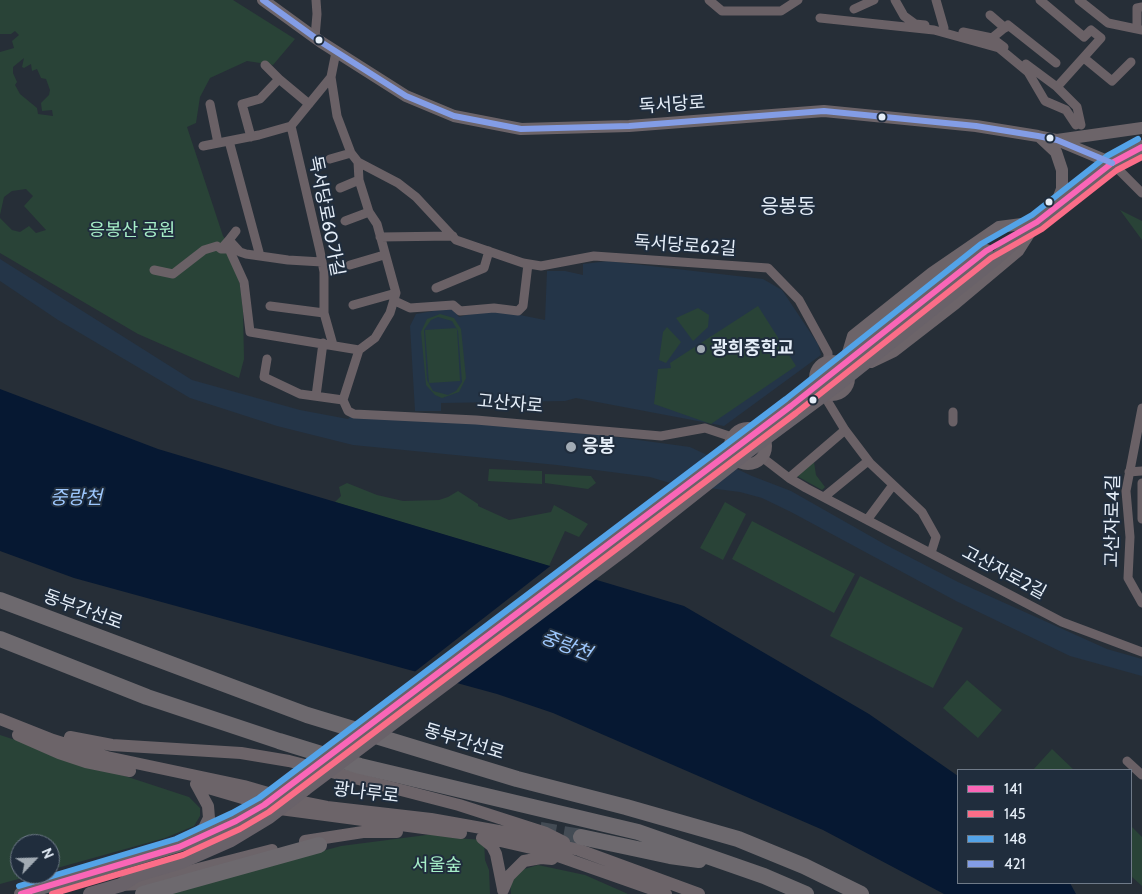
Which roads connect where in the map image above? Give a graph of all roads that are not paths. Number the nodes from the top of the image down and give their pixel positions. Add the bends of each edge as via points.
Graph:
1 (263, 0) edge
2 (316, 0) edge
3 (709, 0) edge
4 (798, 0) edge
5 (874, 0) edge
6 (895, 0) edge
7 (936, 0) edge
8 (1040, 0) edge
9 (1079, 0) edge
10 (1139, 6) edge
11 (854, 9) dead end
12 (990, 15) dead end
13 (820, 18) dead end
14 (944, 28) junction
15 (1005, 28) junction
16 (1139, 30) edge
17 (315, 37) junction
18 (992, 38) junction
19 (336, 52) junction
20 (1084, 58) junction
21 (1131, 62) dead end
22 (1056, 64) dead end
23 (264, 65) dead end
24 (331, 77) junction
25 (279, 79) junction
26 (1057, 88) junction
27 (210, 104) dead end
28 (309, 104) junction
29 (290, 126) junction
30 (1142, 128) edge
31 (1038, 136) junction
32 (251, 137) junction
33 (1057, 140) junction
34 (229, 141) junction
35 (218, 143) junction
36 (203, 146) dead end
37 (1142, 147) edge
38 (351, 153) junction
39 (330, 159) dead end
40 (358, 162) junction
41 (1112, 163) junction
42 (359, 180) junction
43 (340, 188) dead end
44 (1142, 193) edge
45 (1055, 207) junction
46 (369, 212) junction
47 (345, 221) dead end
48 (1037, 222) junction
49 (236, 231) dead end
50 (454, 236) junction
51 (380, 237) junction
52 (229, 240) junction
53 (222, 249) junction
54 (489, 251) junction
55 (384, 255) junction
56 (990, 255) junction
57 (260, 256) junction
58 (322, 262) junction
59 (528, 264) junction
60 (350, 265) dead end
61 (154, 270) dead end
62 (436, 288) dead end
63 (395, 297) junction
64 (353, 305) dead end
65 (270, 306) dead end
66 (324, 313) junction
67 (323, 343) junction
68 (333, 345) junction
69 (359, 350) junction
70 (266, 359) dead end
71 (828, 361) junction
72 (846, 369) junction
73 (823, 392) junction
74 (316, 396) junction
75 (343, 400) junction
76 (1142, 408) edge
77 (846, 430) junction
78 (761, 434) junction
79 (732, 437) junction
80 (762, 458) junction
81 (868, 461) junction
82 (1142, 471) edge
83 (1129, 472) junction
84 (790, 478) junction
85 (1142, 483) edge
86 (893, 485) junction
87 (824, 497) junction
88 (1142, 519) edge
89 (867, 520) junction
90 (931, 553) junction
91 (0, 600) edge
92 (1142, 603) edge
93 (0, 639) edge
94 (1142, 652) edge
95 (0, 714) edge
96 (0, 719) edge
97 (0, 727) edge
98 (1127, 761) dead end
99 (1142, 775) edge
100 (196, 784) junction
101 (292, 800) junction
102 (278, 802) junction
103 (264, 805) junction
104 (433, 829) junction
105 (477, 835) junction
106 (580, 844) junction
107 (319, 845) dead end
108 (179, 846) junction
109 (572, 861) junction
110 (727, 864) junction
111 (121, 885) junction
112 (504, 892) edge
113 (21, 894) edge
114 (90, 894) edge
115 (143, 894) edge
116 (666, 894) edge
117 (699, 894) edge
118 (806, 894) edge
119 (861, 894) edge

1 - 17 main road, 독서당로
2 - 17 street
3 - 4 street via 722,11 781,11
5 - 11 street
6 - 14 street via 904,16 915,24
7 - 14 street
8 - 20 street via 1084,37 1091,30 1101,38
9 - 16 street via 1108,23
10 - 16 street
12 - 15 street
13 - 26 street via 934,30 999,48 1028,72 1045,101 1066,110 1078,125 1077,107
14 - 18 street
15 - 18 street
15 - 22 street via 1008,25
17 - 19 main road, 독서당로
18 - 26 street
19 - 24 street, 독서당로62길
19 - 31 main road, 독서당로 via 406,96 454,116 520,129 629,126 824,111 976,126
20 - 21 street via 1112,81
20 - 26 street
23 - 25 street
24 - 28 street
24 - 38 street, 독서당로62길 via 337,116
25 - 28 street
25 - 32 street via 260,99 242,104
27 - 35 street
28 - 29 street
29 - 32 street
29 - 58 street, 독서당로60가길
30 - 33 main road
31 - 33 main road, 독서당로
31 - 45 main road via 1052,146 1062,170 1062,189
32 - 34 street
33 - 41 main road, 독서당로
34 - 35 street
34 - 57 street
35 - 36 street
37 - 41 main road
38 - 39 street
38 - 40 street, 독서당로62길
40 - 42 street
40 - 50 street, 독서당로62길 via 398,183
41 - 44 street
41 - 45 main road
42 - 43 street
42 - 46 street
45 - 48 main road
46 - 47 street
46 - 51 street
48 - 56 main road
48 - 72 main road via 1018,251 950,308 894,351
48 - 72 main road via 999,227 932,273 853,336
49 - 52 street
50 - 51 street, 독서당로62길
50 - 54 street, 독서당로62길 via 456,240
51 - 55 street
52 - 53 street
52 - 57 street via 240,252
53 - 61 street via 217,246 204,250 173,274
53 - 67 street via 229,249 244,282 250,332
54 - 59 street, 독서당로62길
54 - 62 street via 484,268
55 - 60 street
55 - 63 street
56 - 101 main road, bridge via 836,386
56 - 102 main road, bridge via 290,785
57 - 58 street
58 - 66 street, 독서당로60가길
59 - 63 street via 523,306 518,311 494,308 460,312 453,305 410,308
59 - 71 street, 독서당로62길 via 559,264 594,256 768,268 799,300 828,353
63 - 64 street
63 - 69 street via 375,338
65 - 66 street
66 - 68 street, 독서당로60가길
67 - 68 street
67 - 74 street
68 - 69 street
69 - 75 street
70 - 74 street via 264,377 300,394
71 - 72 main road via 840,363
71 - 73 main road via 816,373 816,383
72 - 73 main road via 849,383 843,392 832,396
73 - 77 street
73 - 78 main road
74 - 75 street
75 - 79 street, 고산자로 via 348,412 354,414 476,420 660,436 705,428
76 - 83 street, 고산자로4길
77 - 81 street
77 - 84 street
78 - 79 main road via 748,428
78 - 80 main road via 766,447
79 - 80 main road via 730,449 736,460 747,465
80 - 84 street, 고산자로2길
81 - 86 street
81 - 87 street
82 - 83 street
83 - 92 street, 고산자로4길 via 1126,491 1130,537 1128,578
84 - 87 street, 고산자로2길
85 - 88 street
86 - 89 street
86 - 90 street via 922,512 936,536
87 - 89 street, 고산자로2길
89 - 90 street, 고산자로2길
90 - 94 street, 고산자로2길 via 1062,622
91 - 119 highway, 동부간선로 via 307,715 517,779 738,839
93 - 110 highway via 147,697 312,752 638,832
95 - 106 main road via 88,742 241,753 289,760 458,805
96 - 102 main road, 광나루로 via 53,740 107,756 244,786
97 - 100 main road via 86,762
98 - 99 street
100 - 103 main road
100 - 108 main road via 208,806 209,818 204,828
101 - 102 main road
101 - 106 main road, 광나루로
102 - 103 main road
102 - 104 main road, 광나루로
102 - 111 main road via 224,843 180,862 137,875
103 - 108 main road
104 - 105 main road, 광나루로
104 - 111 main road via 330,836 140,884
105 - 109 main road, 광나루로
105 - 112 main road via 492,846 502,874
106 - 110 highway
106 - 117 main road, 광나루로
107 - 115 highway
108 - 113 main road
109 - 112 main road via 541,858 524,862 509,876
109 - 116 main road, 광나루로
110 - 118 highway
111 - 114 main road

